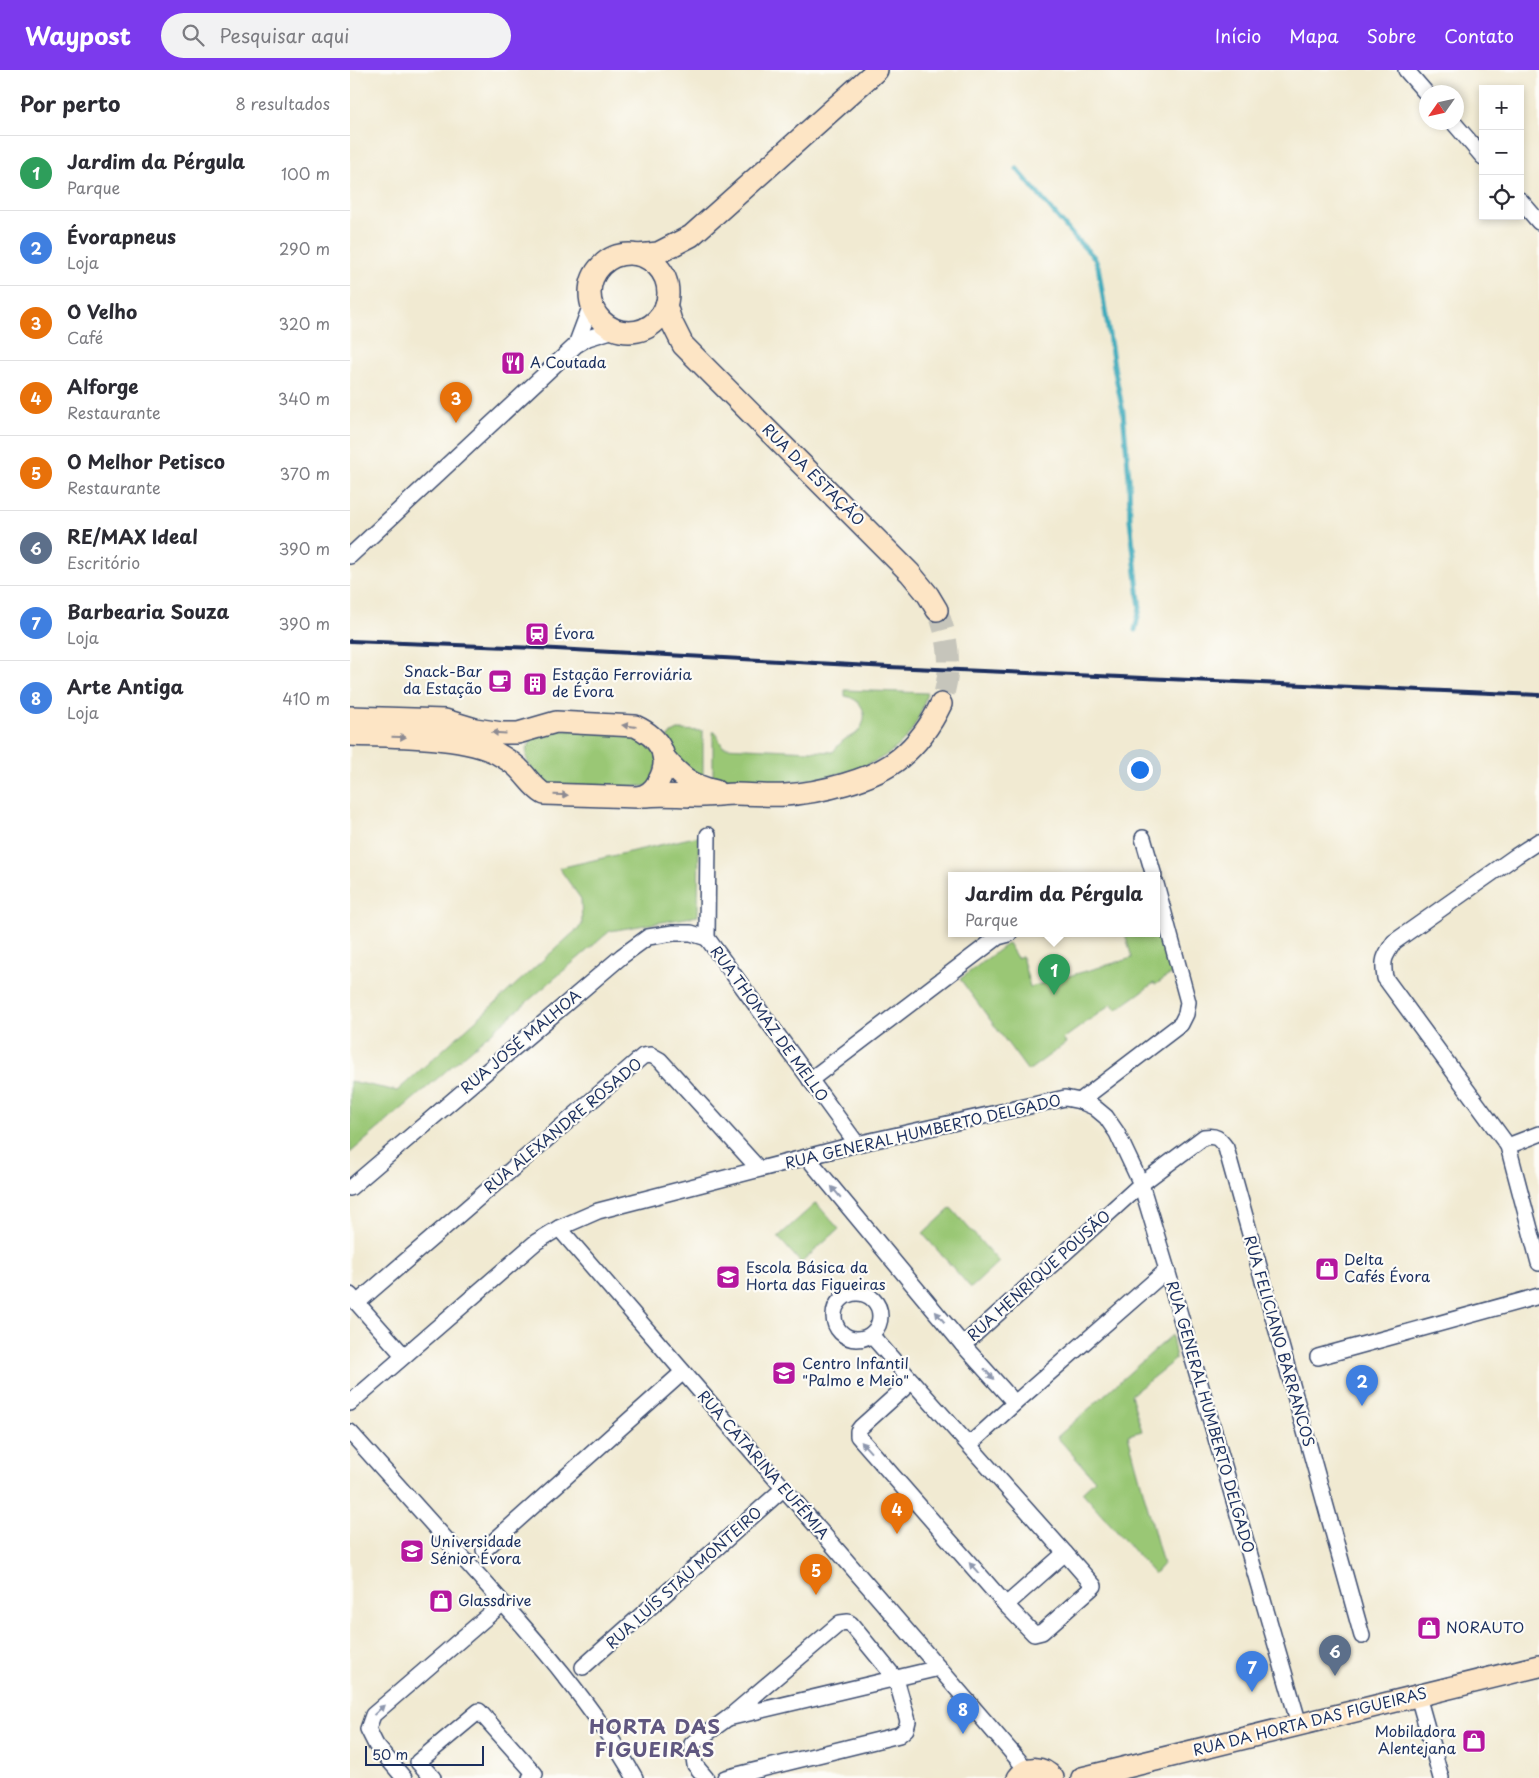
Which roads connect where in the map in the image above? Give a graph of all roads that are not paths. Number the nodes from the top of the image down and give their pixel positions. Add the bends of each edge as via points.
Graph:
1 (877, 70) edge
2 (1406, 70) edge
3 (1419, 85) edge
4 (1460, 130) edge
5 (1479, 152) edge
6 (1524, 205) edge
7 (1539, 222) edge
8 (692, 236) junction
9 (638, 255) junction
10 (667, 294) junction
11 (591, 305) junction
12 (614, 330) junction
13 (640, 331) junction
14 (576, 345) junction
15 (683, 345) junction
16 (350, 556) edge
17 (937, 610) tunnel mouth
18 (941, 704) tunnel mouth
19 (350, 717) edge
20 (546, 724) junction
21 (350, 735) edge
22 (663, 756) junction
23 (529, 780) junction
24 (734, 794) junction
25 (645, 796) junction
26 (708, 835) dead end
27 (1143, 838) dead end
28 (1539, 841) edge
29 (1153, 872) edge
30 (1160, 900) edge
31 (998, 937) edge
32 (707, 938) junction
33 (810, 1080) junction
34 (1080, 1101) junction
35 (1539, 1134) edge
36 (857, 1144) junction
37 (1508, 1146) junction
38 (807, 1157) junction
39 (758, 1169) junction
40 (1141, 1184) junction
41 (350, 1188) edge
42 (558, 1228) junction
43 (1539, 1263) edge
44 (1167, 1270) junction
45 (1539, 1296) edge
46 (353, 1299) edge
47 (871, 1334) dead end
48 (963, 1345) junction
49 (404, 1356) junction
50 (1318, 1357) dead end
51 (683, 1372) junction
52 (912, 1382) junction
53 (350, 1403) edge
54 (1015, 1403) junction
55 (350, 1432) edge
56 (969, 1446) junction
57 (784, 1488) junction
58 (484, 1550) dead end
59 (1065, 1553) junction
60 (503, 1603) junction
61 (1006, 1605) junction
62 (1362, 1636) dead end
63 (1539, 1666) edge
64 (584, 1667) dead end
65 (939, 1668) junction
66 (896, 1679) junction
67 (1418, 1696) junction
68 (728, 1718) junction
69 (1298, 1724) junction
70 (1023, 1774) edge
71 (404, 1778) edge
72 (433, 1778) edge
73 (530, 1778) edge
74 (635, 1778) edge
75 (706, 1778) edge
76 (725, 1778) edge
77 (1053, 1778) edge
78 (1082, 1778) edge
79 (1441, 1778) edge

1 - 8 street
2 - 3 street
4 - 5 street
6 - 7 street
8 - 9 street via 658,253
8 - 10 street via 680,253
9 - 10 street via 649,259 661,271
9 - 11 street via 612,257 603,263 592,279
10 - 13 street via 657,321
10 - 15 street, RUA DA ESTAÇÃO via 671,321
11 - 12 street via 599,318
11 - 14 street
12 - 13 street
12 - 14 street
13 - 15 street, RUA DA ESTAÇÃO via 662,335
14 - 16 street
15 - 17 street, RUA DA ESTAÇÃO via 910,573
18 - 24 street via 912,746 898,760 875,773 832,788 786,795
20 -> 19 street via 518,733 502,733 445,720
22 -> 20 street via 654,737 635,726
20 - 23 street via 528,735 524,743 522,757
21 -> 23 street via 421,738 478,747 514,764
22 - 24 street via 681,776 698,786
22 - 25 street via 664,772
23 -> 25 street via 544,794
24 - 25 street
26 - 32 street, RUA THOMAZ DE MELLO
27 - 29 street
28 - 37 street via 1394,942 1383,965 1385,978
30 - 34 street via 1188,1002 1186,1014 1181,1024
31 - 33 street
32 - 33 street, RUA THOMAZ DE MELLO
32 - 41 street, RUA JOSÉ MALHOA via 691,933 648,937
33 - 36 street, RUA THOMAZ DE MELLO
34 - 36 street, RUA GENERAL HUMBERTO DELGADO via 1065,1098
34 - 40 street, RUA GENERAL HUMBERTO DELGADO via 1106,1117
35 - 37 street
36 - 38 street, RUA GENERAL HUMBERTO DELGADO
37 - 43 street
38 - 39 street, RUA GENERAL HUMBERTO DELGADO
48 -> 38 street, RUA HENRIQUE POUSÃO
39 - 42 street, RUA GENERAL HUMBERTO DELGADO via 598,1210
39 - 46 street, RUA ALEXANDRE ROSADO via 660,1060 651,1054 643,1056
40 - 44 street, RUA GENERAL HUMBERTO DELGADO
40 - 48 street, RUA HENRIQUE POUSÃO
40 - 62 street, RUA FELICIANO BARRANCOS via 1204,1137 1219,1138 1226,1148
42 - 49 street, RUA GENERAL HUMBERTO DELGADO via 536,1242
42 - 51 street, RUA CATARINA EUFÉMIA
44 - 54 street
44 - 69 street, RUA GENERAL HUMBERTO DELGADO
45 - 50 street
46 - 49 street
47 - 52 street
48 -> 54 street
49 - 53 street, RUA GENERAL HUMBERTO DELGADO
51 - 57 street, RUA CATARINA EUFÉMIA
51 - 58 street
52 - 56 street
61 -> 52 street via 858,1436 861,1427
54 - 56 street
55 - 60 street
56 - 59 street
57 - 64 street, RUA LUÍS STAU MONTEIRO
57 - 65 street, RUA CATARINA EUFÉMIA
59 - 61 street
59 - 61 street via 1094,1586 1042,1632 1034,1634 1030,1631
71 -> 60 street via 376,1745 368,1729 373,1715
60 - 74 street via 588,1708
63 - 67 street, RUA DA HORTA DAS FIGUEIRAS
65 - 66 street
65 - 70 street, RUA CATARINA EUFÉMIA
66 - 68 street
66 - 68 street via 851,1624 844,1622
66 - 76 street via 908,1721 903,1733
67 - 69 street, RUA DA HORTA DAS FIGUEIRAS
67 - 79 street
68 - 75 street via 692,1744 695,1764
69 - 78 street, RUA DA HORTA DAS FIGUEIRAS
70 - 77 street via 1032,1768 1041,1769
72 - 73 street via 418,1762 479,1711 535,1774

